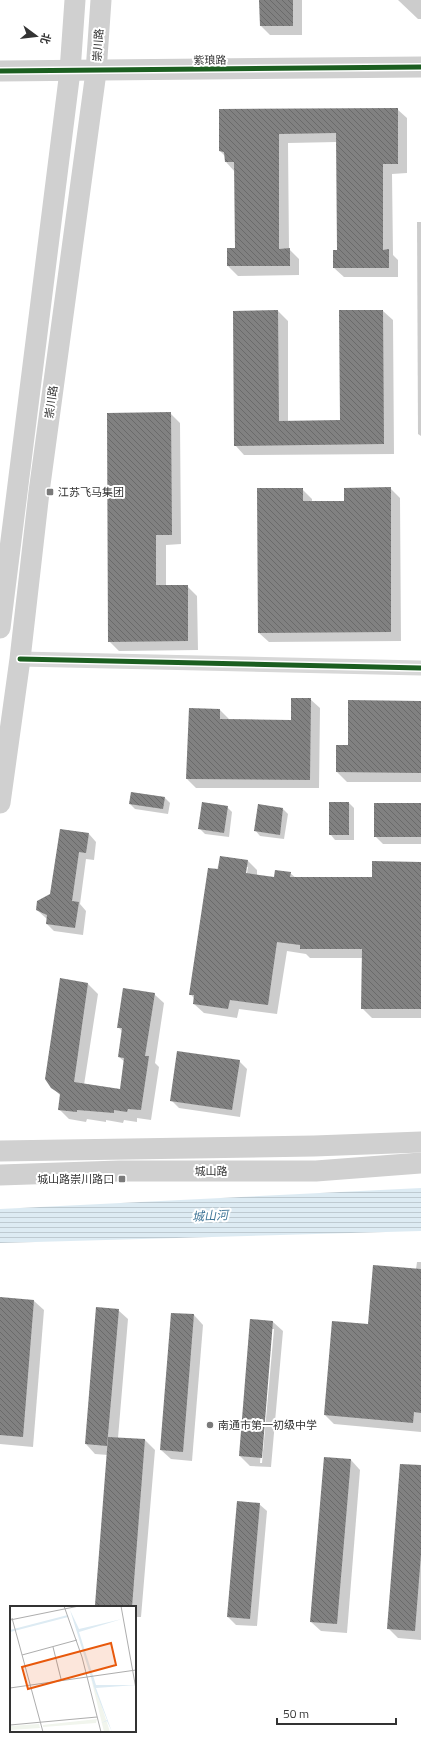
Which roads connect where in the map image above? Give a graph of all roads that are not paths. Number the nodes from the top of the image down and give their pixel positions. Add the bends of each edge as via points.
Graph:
1 (75, 0) edge
2 (101, 0) edge
3 (421, 67) edge
4 (0, 71) edge
5 (70, 71) junction
6 (96, 72) junction
7 (0, 628) edge
8 (20, 659) junction
9 (421, 668) edge
10 (0, 803) edge
11 (421, 1142) edge
12 (5, 1146) edge
13 (421, 1163) edge
14 (0, 1175) edge

1 - 5 main road, 崇川路
2 - 6 main road, 崇川路
3 - 6 main road, 紫琅路
4 - 5 main road, 紫琅路
5 - 6 main road, 紫琅路
5 - 7 main road, 崇川路
6 - 8 main road, 崇川路 via 39,492
8 - 9 street
8 - 10 main road, 崇川路
11 - 12 main road, 城山路 via 314,1146
13 - 14 main road, 城山路 via 316,1171 119,1171

